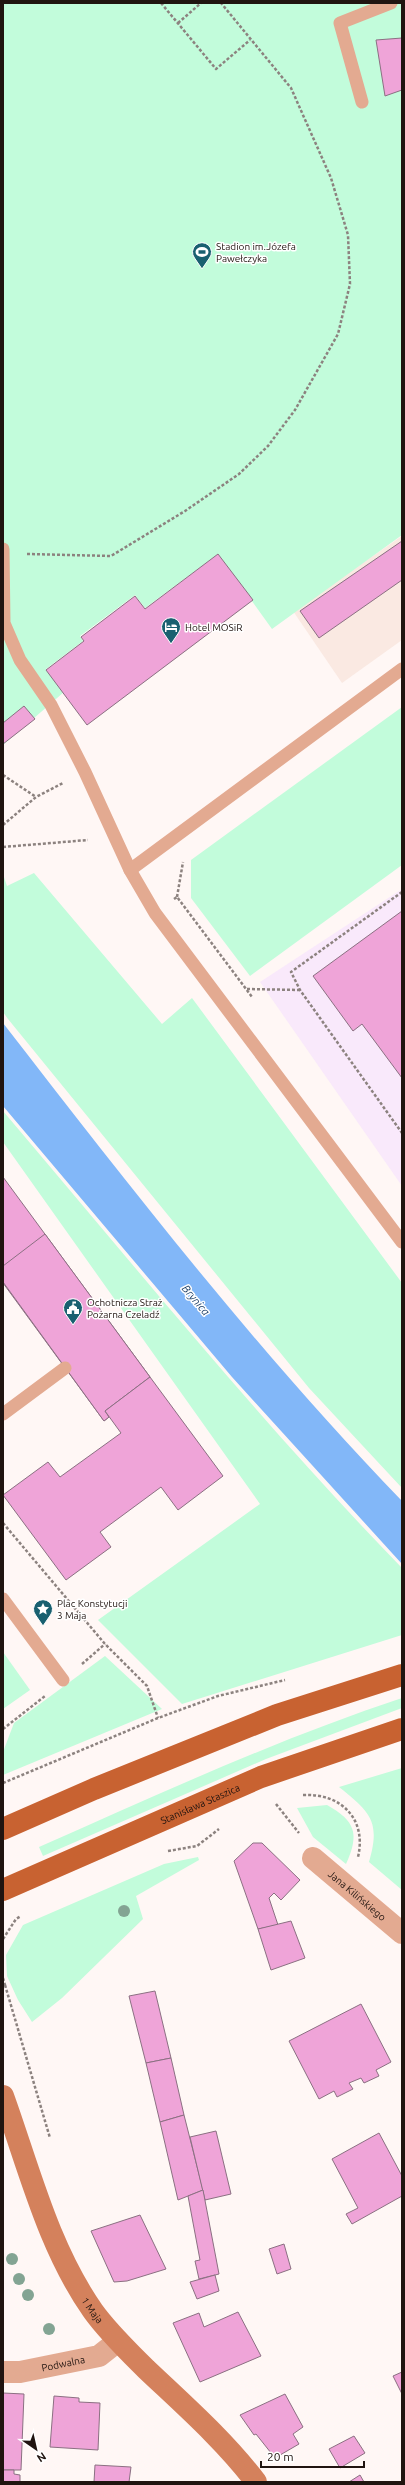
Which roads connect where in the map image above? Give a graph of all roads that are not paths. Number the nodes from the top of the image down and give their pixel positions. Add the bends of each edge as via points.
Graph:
1 (392, 3) edge
2 (362, 102) dead end
3 (3, 549) edge
4 (3, 554) edge
5 (402, 669) edge
6 (130, 870) junction
7 (402, 1242) edge
8 (65, 1368) dead end
9 (3, 1414) edge
10 (3, 1599) edge
11 (402, 1675) edge
12 (63, 1680) road end
13 (402, 1729) edge
14 (3, 1829) edge
15 (313, 1858) dead end
16 (3, 1890) edge
17 (402, 1933) edge
18 (3, 2096) edge
19 (118, 2341) junction
20 (3, 2372) edge
21 (254, 2481) edge

1 - 2 lane via 340,23
3 - 4 lane
4 - 6 lane via 4,623 20,660 51,705
5 - 6 lane
6 - 7 lane via 155,913
8 - 9 lane
10 - 12 lane
11 - 14 main road via 277,1715 94,1788
13 - 16 main road, Stanisława Staszica via 261,1777
15 - 17 street, Jana Kilińskiego
18 - 19 street, 1 Maja via 49,2229 73,2278 93,2311
19 - 20 street, Podwalna via 99,2356 20,2372
19 - 21 street, 1 Maja via 198,2418

